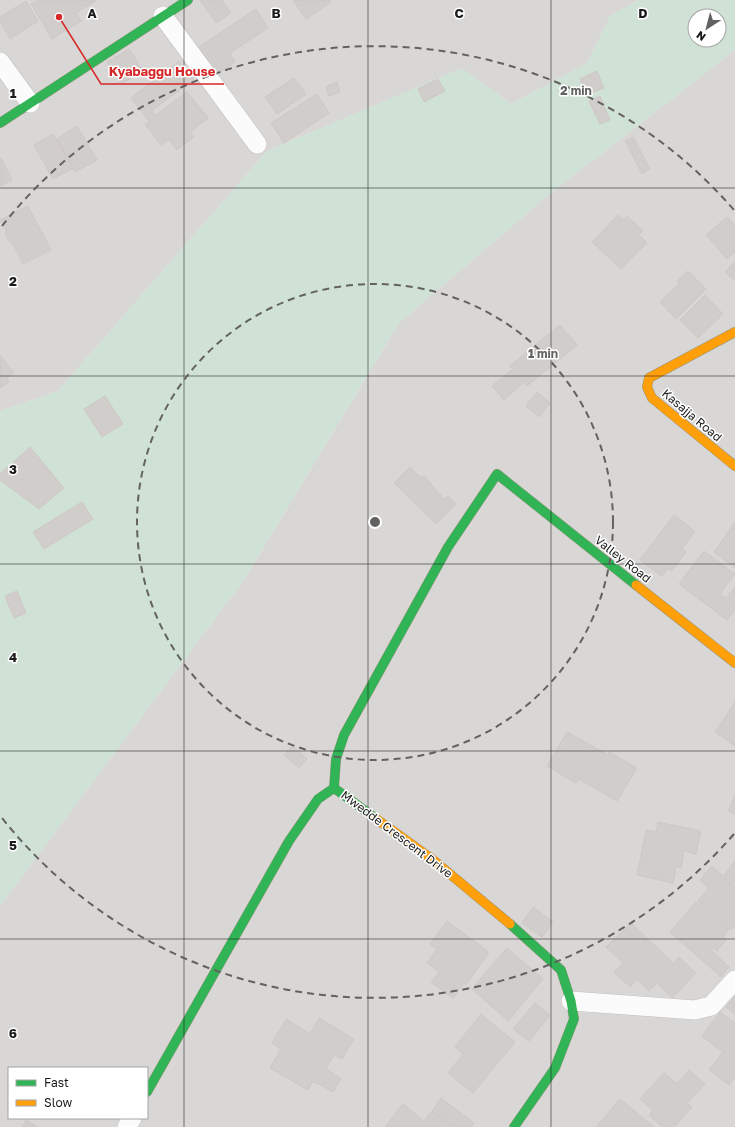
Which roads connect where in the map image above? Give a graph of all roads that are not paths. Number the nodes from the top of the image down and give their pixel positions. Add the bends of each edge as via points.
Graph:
1 (188, 0) edge
2 (163, 16) junction
3 (0, 62) edge
4 (30, 103) junction
5 (0, 123) edge
6 (257, 144) dead end
7 (735, 332) edge
8 (735, 466) edge
9 (735, 663) edge
10 (334, 788) junction
11 (735, 980) edge
12 (571, 1001) junction
13 (148, 1090) edge
14 (514, 1127) edge

1 - 2 street
2 - 4 street
2 - 6 street
3 - 4 street
4 - 5 street
7 - 8 street, Kasajja Road via 649,378 647,387 652,398
9 - 10 street, Valley Road via 497,474 448,547 344,735 336,759
10 - 12 street, Mwedde Crescent Drive via 432,859 515,928 561,970
10 - 13 street, Mwedde Crescent Drive via 318,799 289,841
11 - 12 street via 711,1006 695,1010
12 - 14 street, Mwedde Crescent Drive via 574,1019 566,1043 554,1068

